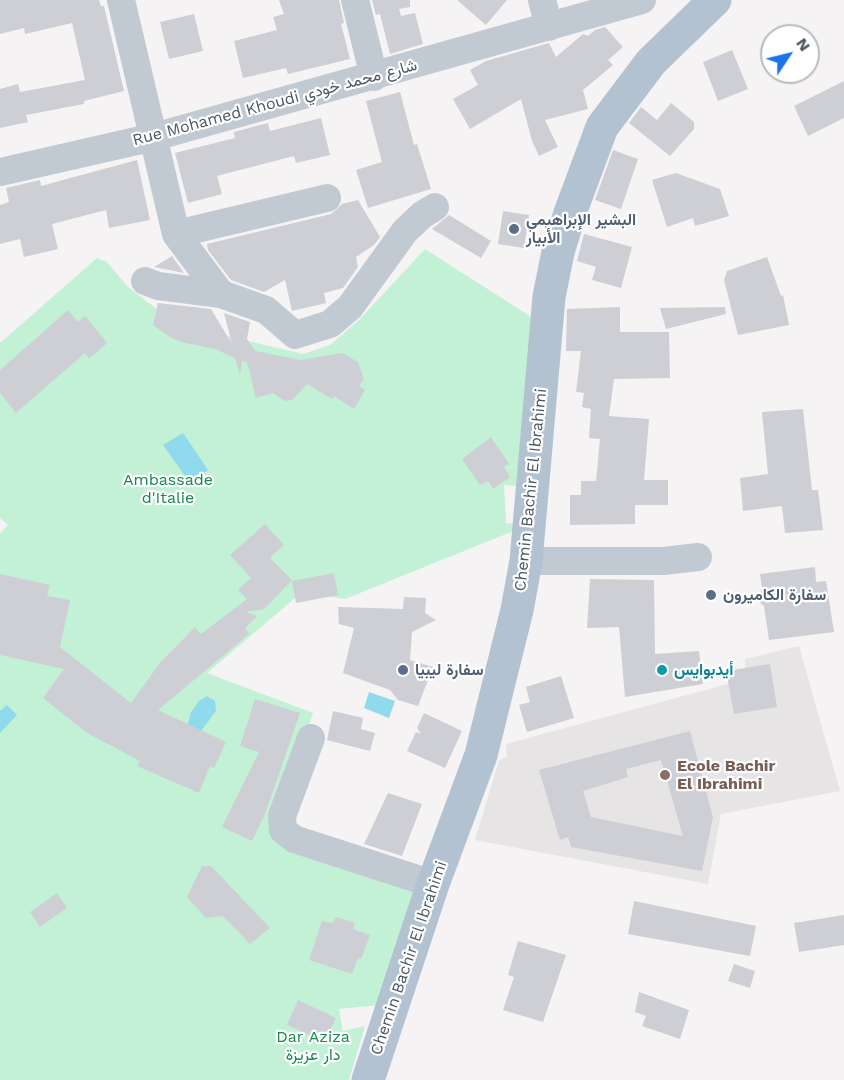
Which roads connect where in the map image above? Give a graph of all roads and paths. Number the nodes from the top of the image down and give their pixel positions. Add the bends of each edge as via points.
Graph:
1 (121, 0) edge
2 (355, 0) edge
3 (642, 0) edge
4 (715, 0) edge
5 (545, 13) edge
6 (374, 77) junction
7 (154, 137) junction
8 (0, 172) edge
9 (327, 198) dead end
10 (435, 207) dead end
11 (176, 234) junction
12 (145, 281) dead end
13 (221, 294) junction
14 (698, 557) dead end
15 (526, 561) junction
16 (311, 738) dead end
17 (433, 884) junction
18 (368, 1080) edge

1 - 7 street
2 - 6 street
3 - 5 street, Rue Mohamed Khoudi شارع محمد خودي
4 - 15 main road, Chemin Bachir El Ibrahimi via 651,62 602,127 570,213 549,297
5 - 6 street, Rue Mohamed Khoudi شارع محمد خودي
6 - 7 street, Rue Mohamed Khoudi شارع محمد خودي
7 - 8 street, Rue Mohamed Khoudi شارع محمد خودي
7 - 11 street
9 - 11 street
10 - 13 street via 405,231 350,307 330,324 295,335 266,310
11 - 13 street
12 - 13 street
14 - 15 street via 664,561
15 - 17 main road, Chemin Bachir El Ibrahimi via 483,749
16 - 17 street via 282,816 283,830 294,839
17 - 18 main road, Chemin Bachir El Ibrahimi

